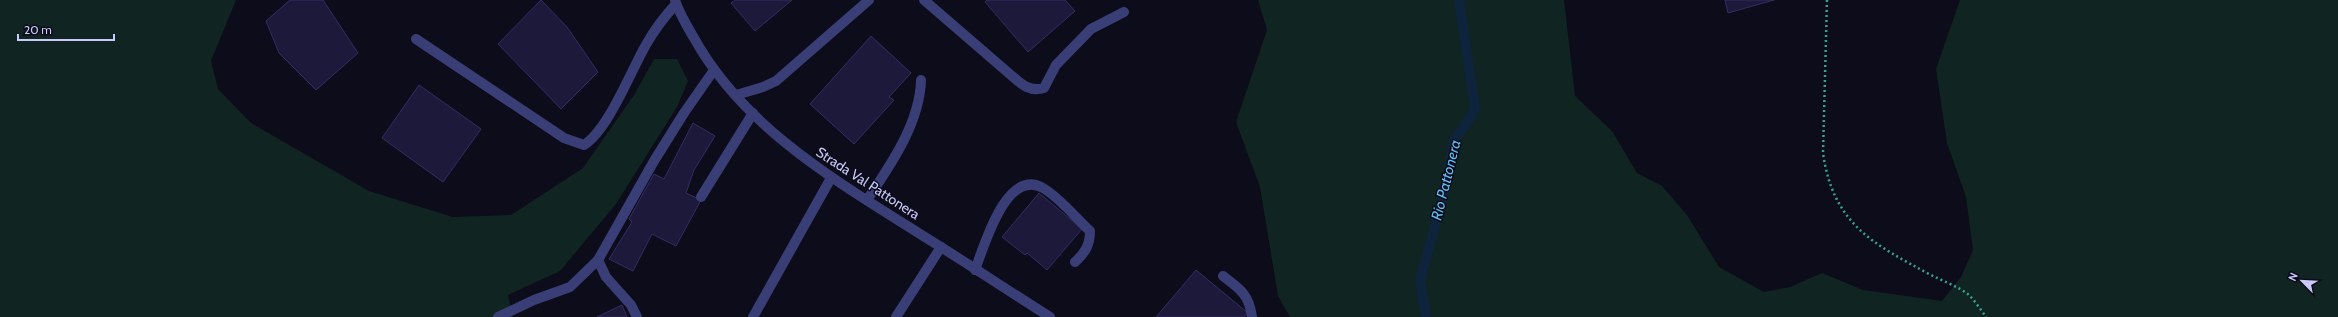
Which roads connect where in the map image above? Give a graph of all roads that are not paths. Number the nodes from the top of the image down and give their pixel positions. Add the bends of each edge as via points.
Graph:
1 (869, 0) edge
2 (924, 0) edge
3 (676, 2) edge
4 (1124, 12) dead end
5 (416, 39) dead end
6 (714, 70) junction
7 (921, 80) dead end
8 (736, 95) junction
9 (753, 113) junction
10 (831, 178) junction
11 (701, 197) dead end
12 (867, 200) junction
13 (940, 247) junction
14 (598, 260) junction
15 (1075, 262) dead end
16 (975, 270) junction
17 (1223, 276) dead end
18 (498, 317) edge
19 (637, 317) edge
20 (753, 317) edge
21 (896, 317) edge
22 (1050, 317) edge
23 (1252, 317) edge

1 - 8 street via 776,81 763,88
2 - 4 street via 1012,76 1035,90 1044,88 1056,65 1091,29
3 - 5 street via 646,44 601,127 584,145 564,138
3 - 6 street, Strada Val Pattonera via 698,46
6 - 8 street, Strada Val Pattonera
6 - 14 street via 654,161
7 - 12 street via 918,103 902,143
8 - 9 street, Strada Val Pattonera
9 - 10 street, Strada Val Pattonera
9 - 11 street
10 - 12 street, Strada Val Pattonera
10 - 20 street
12 - 13 street, Strada Val Pattonera
13 - 16 street, Strada Val Pattonera
13 - 21 street
14 - 18 street via 570,287
14 - 19 street via 606,278 631,305
15 - 16 street via 1084,254 1090,242 1090,231 1041,187 1028,185 1016,189 1006,199 986,238
16 - 22 street, Strada Val Pattonera
17 - 23 street via 1239,288 1250,301

